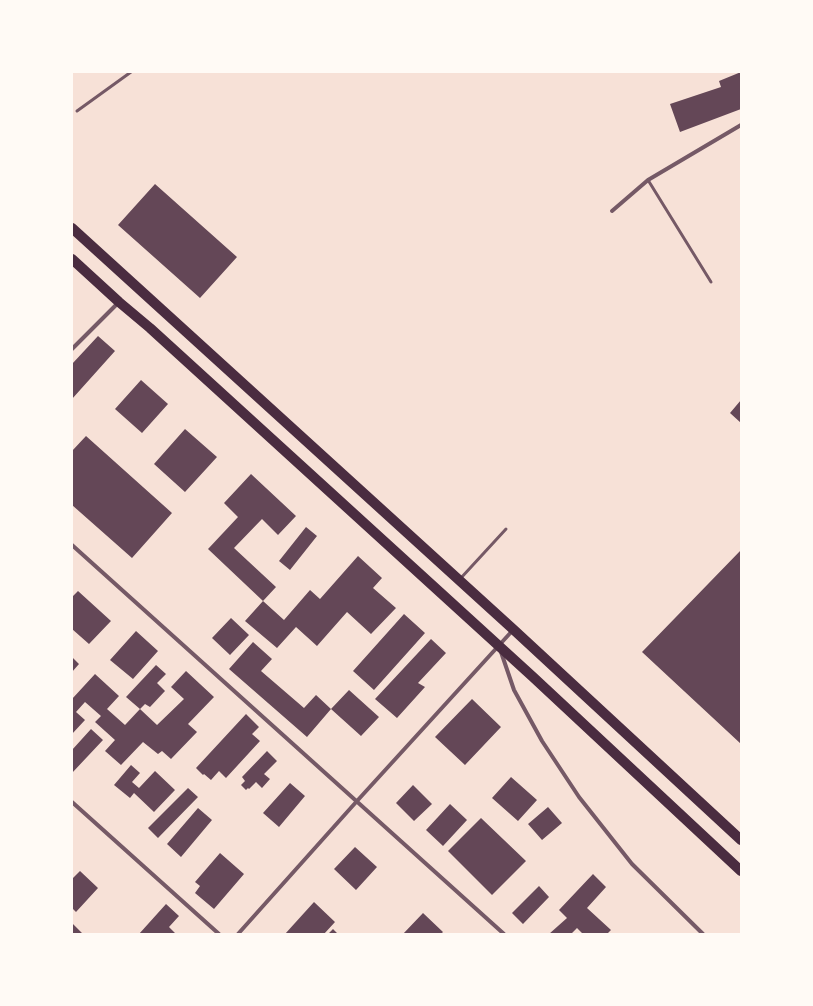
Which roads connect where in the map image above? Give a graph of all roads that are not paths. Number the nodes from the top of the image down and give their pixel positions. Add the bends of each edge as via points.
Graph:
1 (131, 72) edge
2 (77, 111) dead end
3 (740, 127) edge
4 (648, 180) junction
5 (612, 211) dead end
6 (72, 228) edge
7 (72, 259) edge
8 (712, 282) dead end
9 (119, 302) junction
10 (72, 349) edge
11 (506, 529) dead end
12 (72, 545) edge
13 (459, 580) junction
14 (514, 630) junction
15 (499, 646) junction
16 (72, 802) edge
17 (357, 802) junction
18 (741, 840) edge
19 (741, 871) edge
20 (219, 934) edge
21 (238, 934) edge
22 (504, 934) edge
23 (703, 934) edge

1 - 2 lane
3 - 4 street
4 - 5 street
4 - 8 lane
6 - 13 main road
7 - 9 main road
9 - 10 street
9 - 15 main road
11 - 13 lane
12 - 17 street
13 - 14 main road
14 - 15 street
14 - 18 main road
15 - 17 street
15 - 19 main road
15 - 23 street via 514,690 542,741 579,797 632,864
16 - 20 street
17 - 21 street
17 - 22 street

